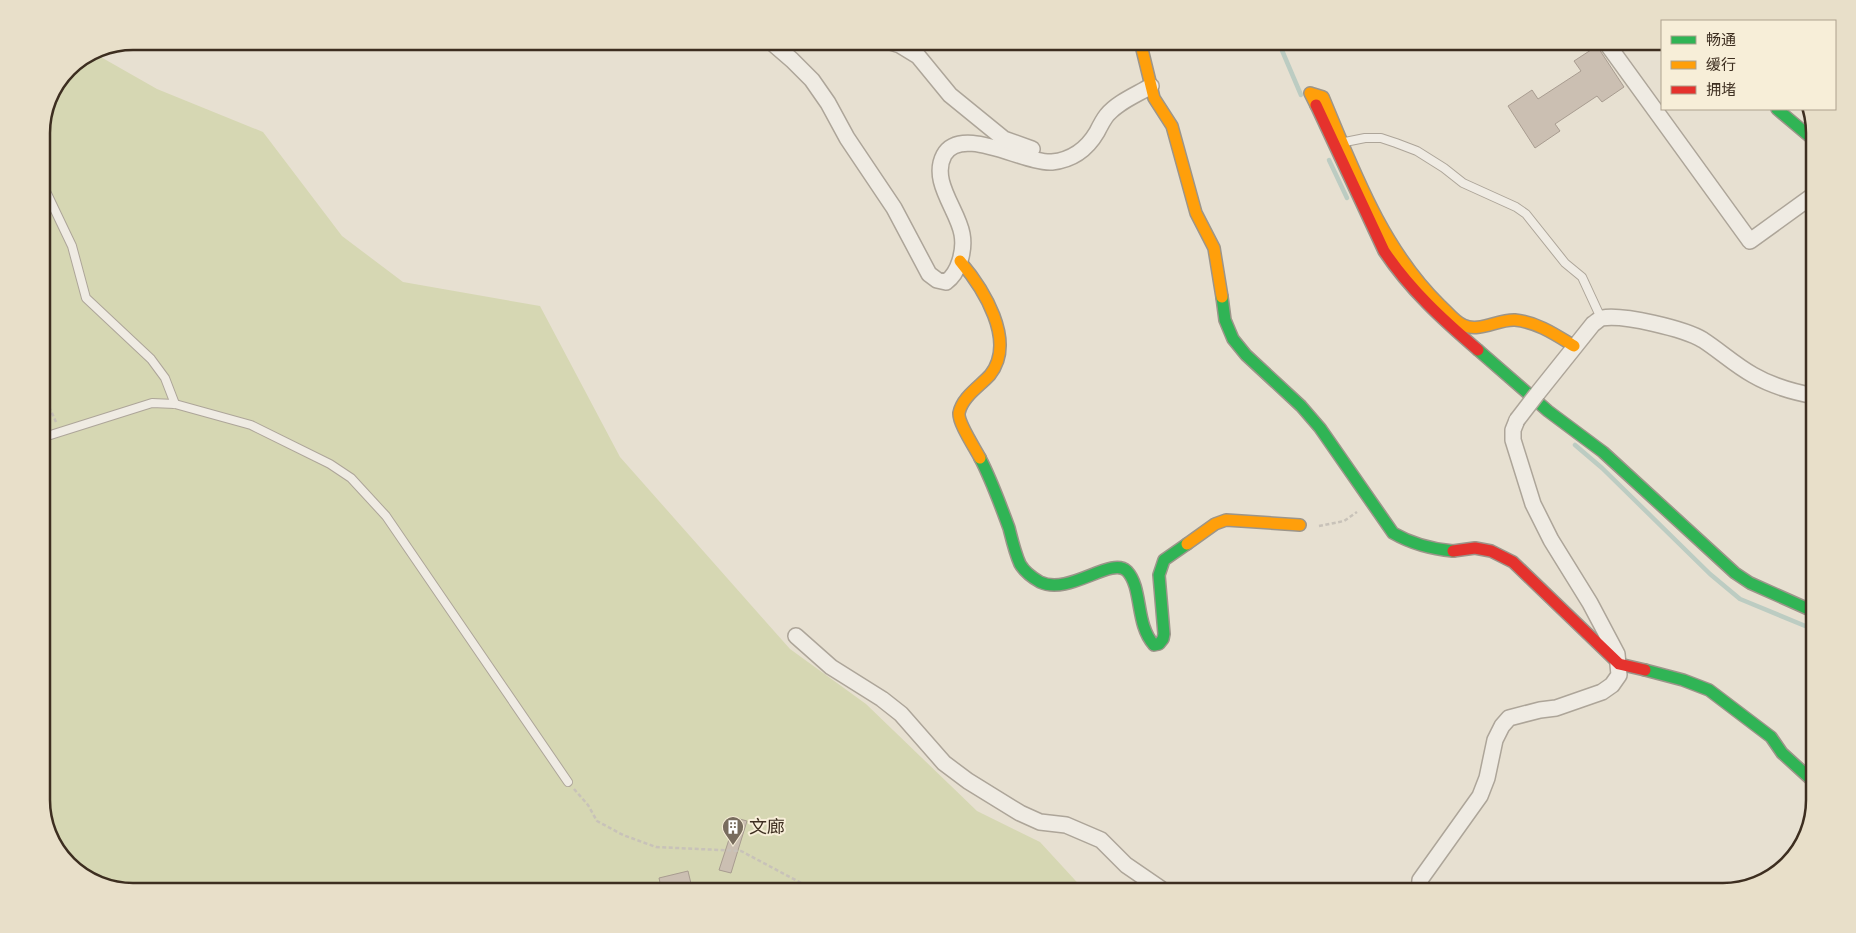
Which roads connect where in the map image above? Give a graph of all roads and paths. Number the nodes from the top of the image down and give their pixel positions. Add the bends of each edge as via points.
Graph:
1 (780, 50) edge
2 (908, 50) edge
3 (1142, 50) edge
4 (1612, 50) edge
5 (1151, 86) junction
6 (1778, 110) edge
7 (1806, 133) edge
8 (1343, 142) junction
9 (1049, 162) junction
10 (50, 200) edge
11 (1806, 201) edge
12 (960, 261) junction
13 (1600, 318) junction
14 (1574, 346) junction
15 (1806, 394) edge
16 (175, 404) junction
17 (50, 407) edge
18 (61, 432) junction
19 (50, 435) edge
20 (1372, 501) junction
21 (1300, 525) joint
22 (1806, 608) edge
23 (796, 636) dead end
24 (1619, 664) junction
25 (1806, 775) edge
26 (568, 782) joint
27 (801, 883) edge
28 (1152, 883) edge
29 (1420, 883) edge

1 - 12 street via 812,80 828,103 847,138 894,208 929,274 946,282 952,278
2 - 9 street via 918,56 950,95 1004,139 1038,151
3 - 5 street
4 - 11 street via 1750,241
5 - 9 street via 1106,116 1084,150 1065,160
5 - 20 street via 1154,98 1172,126 1196,213 1214,248 1225,320 1233,339 1302,406
6 - 7 street
8 - 13 lane via 1382,138 1396,143 1416,151 1463,183 1526,214 1565,263 1582,277
8 - 14 street via 1392,247 1434,300 1464,326 1484,327 1503,320 1517,320 1554,334
8 - 22 street via 1323,97 1310,93 1384,251 1432,310 1548,411 1603,452 1735,573
9 - 12 street via 983,144 956,146 945,153 940,163 940,177 962,234
10 - 16 lane via 72,246 86,298 151,359 165,378
12 - 21 street via 970,272 995,316 998,355 995,366 968,398 961,411 960,422 987,473 1020,566 1035,579 1055,587 1120,566 1132,581 1146,638 1154,645 1159,644 1164,634 1159,575 1164,560 1215,524 1226,520
13 - 14 street
13 - 15 street via 1614,317 1680,330 1702,340 1754,376 1778,387
14 - 24 street, bridge via 1517,420 1513,440 1533,504 1590,603
16 - 18 lane via 152,403
16 - 26 lane via 251,424 351,478 386,516
17 - 18 path
18 - 19 lane
20 - 21 path via 1344,521 1317,526
20 - 24 street via 1393,533 1406,541 1452,551 1475,548 1491,551 1512,562
23 - 28 street via 831,666 901,714 944,763 968,781 1040,822 1066,825 1101,840 1126,865
24 - 25 street via 1683,680 1708,690 1771,737 1782,753
24 - 29 street via 1619,675 1602,692 1556,708 1510,718 1502,726 1480,796
26 - 27 path via 597,821 623,835 656,847 741,852

